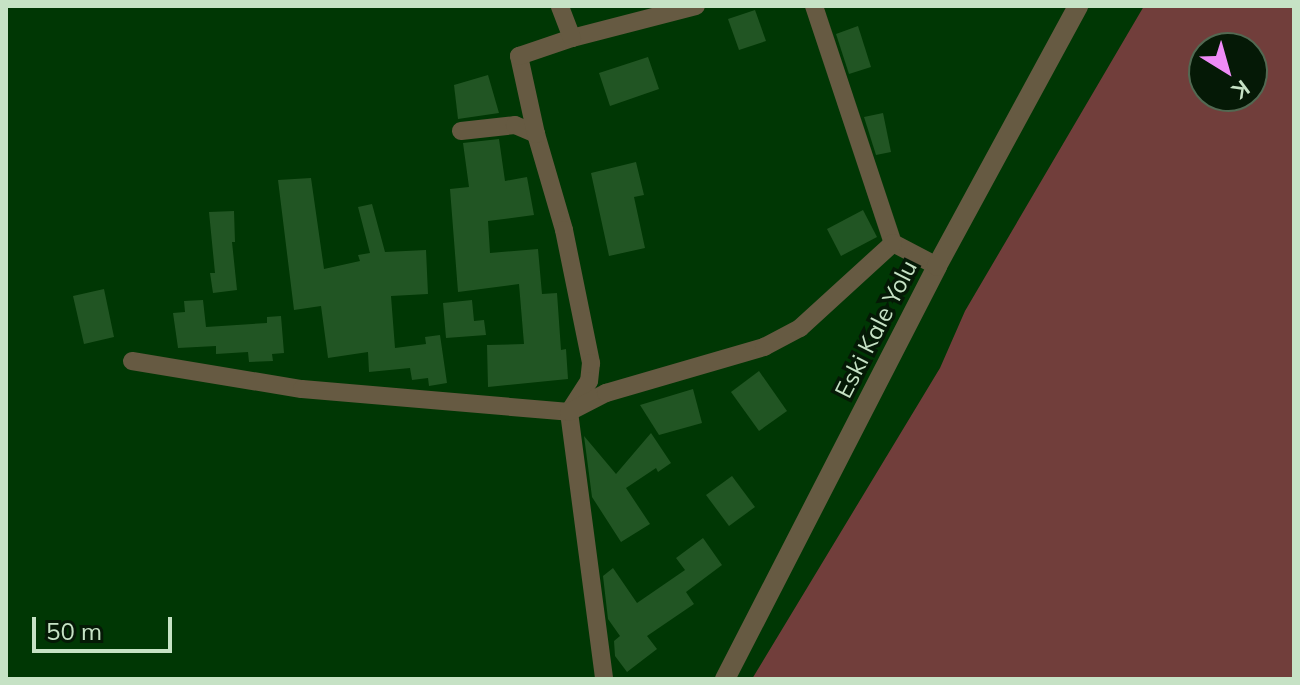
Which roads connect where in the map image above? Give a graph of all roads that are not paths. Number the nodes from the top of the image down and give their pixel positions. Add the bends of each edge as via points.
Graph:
1 (560, 6) edge
2 (696, 6) edge
3 (814, 6) edge
4 (1078, 6) edge
5 (572, 38) junction
6 (461, 131) dead end
7 (536, 134) junction
8 (893, 243) junction
9 (937, 266) junction
10 (132, 361) dead end
11 (569, 412) junction
12 (604, 679) edge
13 (725, 679) edge

1 - 5 street
2 - 5 street
3 - 8 street
4 - 9 street, Eski Kale Yolu
5 - 7 street via 519,56
6 - 7 street via 515,125
7 - 11 street via 564,230 591,363 589,381
8 - 9 street
8 - 11 street via 800,328 764,347 606,393
9 - 13 street, Eski Kale Yolu
10 - 11 street via 302,389
11 - 12 street

